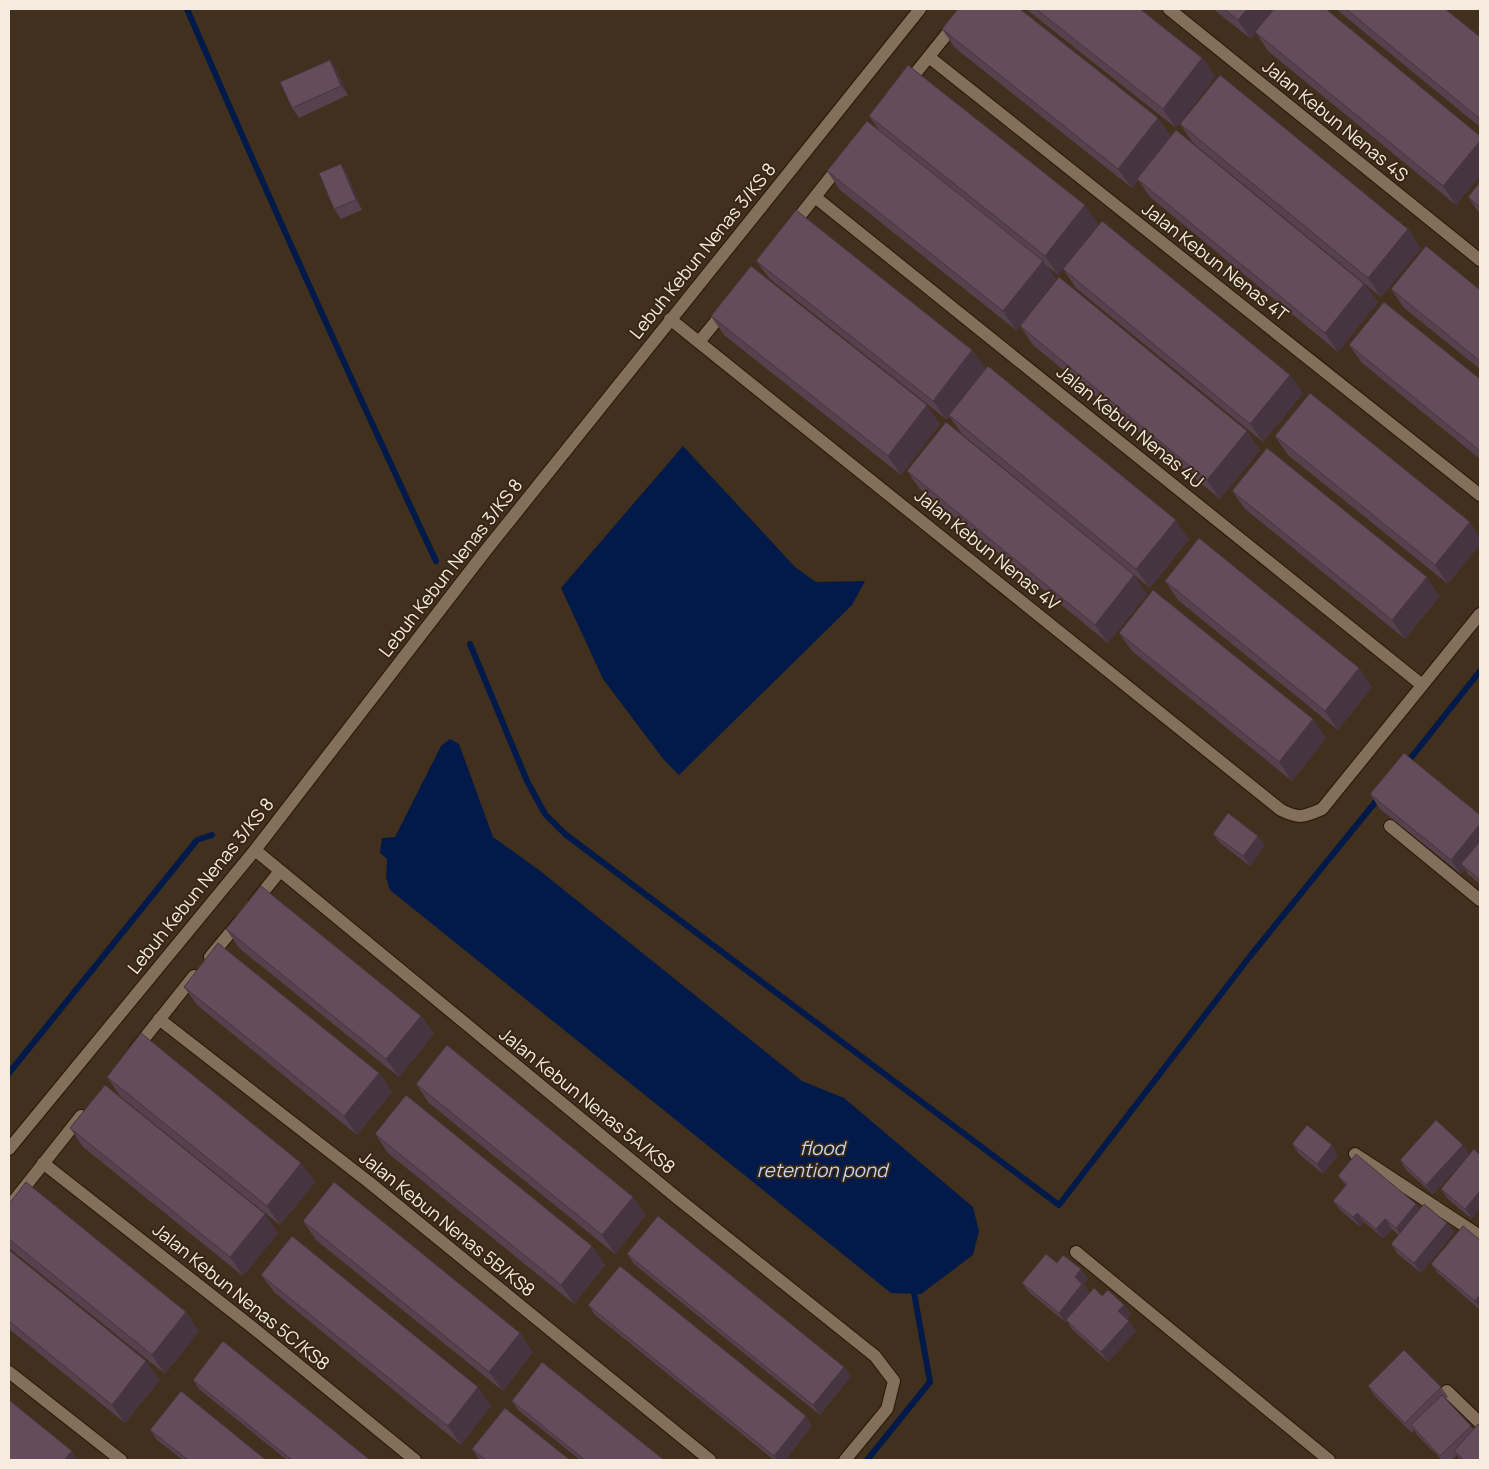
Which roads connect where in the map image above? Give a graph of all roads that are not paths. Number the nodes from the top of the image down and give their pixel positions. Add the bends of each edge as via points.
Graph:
1 (920, 9) edge
2 (967, 9) edge
3 (1169, 9) edge
4 (929, 57) junction
5 (899, 94) edge
6 (851, 153) edge
7 (815, 197) junction
8 (784, 235) edge
9 (1480, 260) edge
10 (736, 296) edge
11 (670, 319) junction
12 (699, 342) junction
13 (1480, 495) edge
14 (1480, 614) edge
15 (1422, 685) junction
16 (1390, 826) edge
17 (255, 850) junction
18 (280, 871) junction
19 (1480, 900) edge
20 (159, 1019) junction
21 (129, 1057) edge
22 (86, 1110) edge
23 (9, 1149) edge
24 (1355, 1154) edge
25 (43, 1163) junction
26 (9, 1207) edge
27 (1480, 1236) edge
28 (1076, 1252) dead end
29 (9, 1372) edge
30 (1447, 1391) dead end
31 (1480, 1423) edge
32 (121, 1460) edge
33 (416, 1460) edge
34 (710, 1460) edge
35 (845, 1460) edge
36 (1329, 1460) edge

1 - 11 street, Lebuh Kebun Nenas 3/KS 8
2 - 4 street
3 - 9 street, Jalan Kebun Nenas 4S
4 - 5 street
4 - 13 street, Jalan Kebun Nenas 4T
6 - 7 street
7 - 8 street
7 - 15 street, Jalan Kebun Nenas 4U
10 - 12 street
11 - 12 street, Jalan Kebun Nenas 4V
11 - 17 street, Lebuh Kebun Nenas 3/KS 8 via 487,549
12 - 15 street, Jalan Kebun Nenas 4V via 1281,810 1294,817 1307,816 1322,809
14 - 15 street
16 - 19 street
17 - 18 street, Jalan Kebun Nenas 5A/KS8
17 - 23 street, Lebuh Kebun Nenas 3/KS 8
18 - 20 street
18 - 35 street, Jalan Kebun Nenas 5A/KS8 via 676,1198 875,1356 894,1381 887,1409
20 - 21 street
20 - 34 street, Jalan Kebun Nenas 5B/KS8 via 370,1183
22 - 25 street
24 - 27 street
25 - 26 street
25 - 33 street, Jalan Kebun Nenas 5C/KS8
28 - 36 street
29 - 32 street
30 - 31 street

